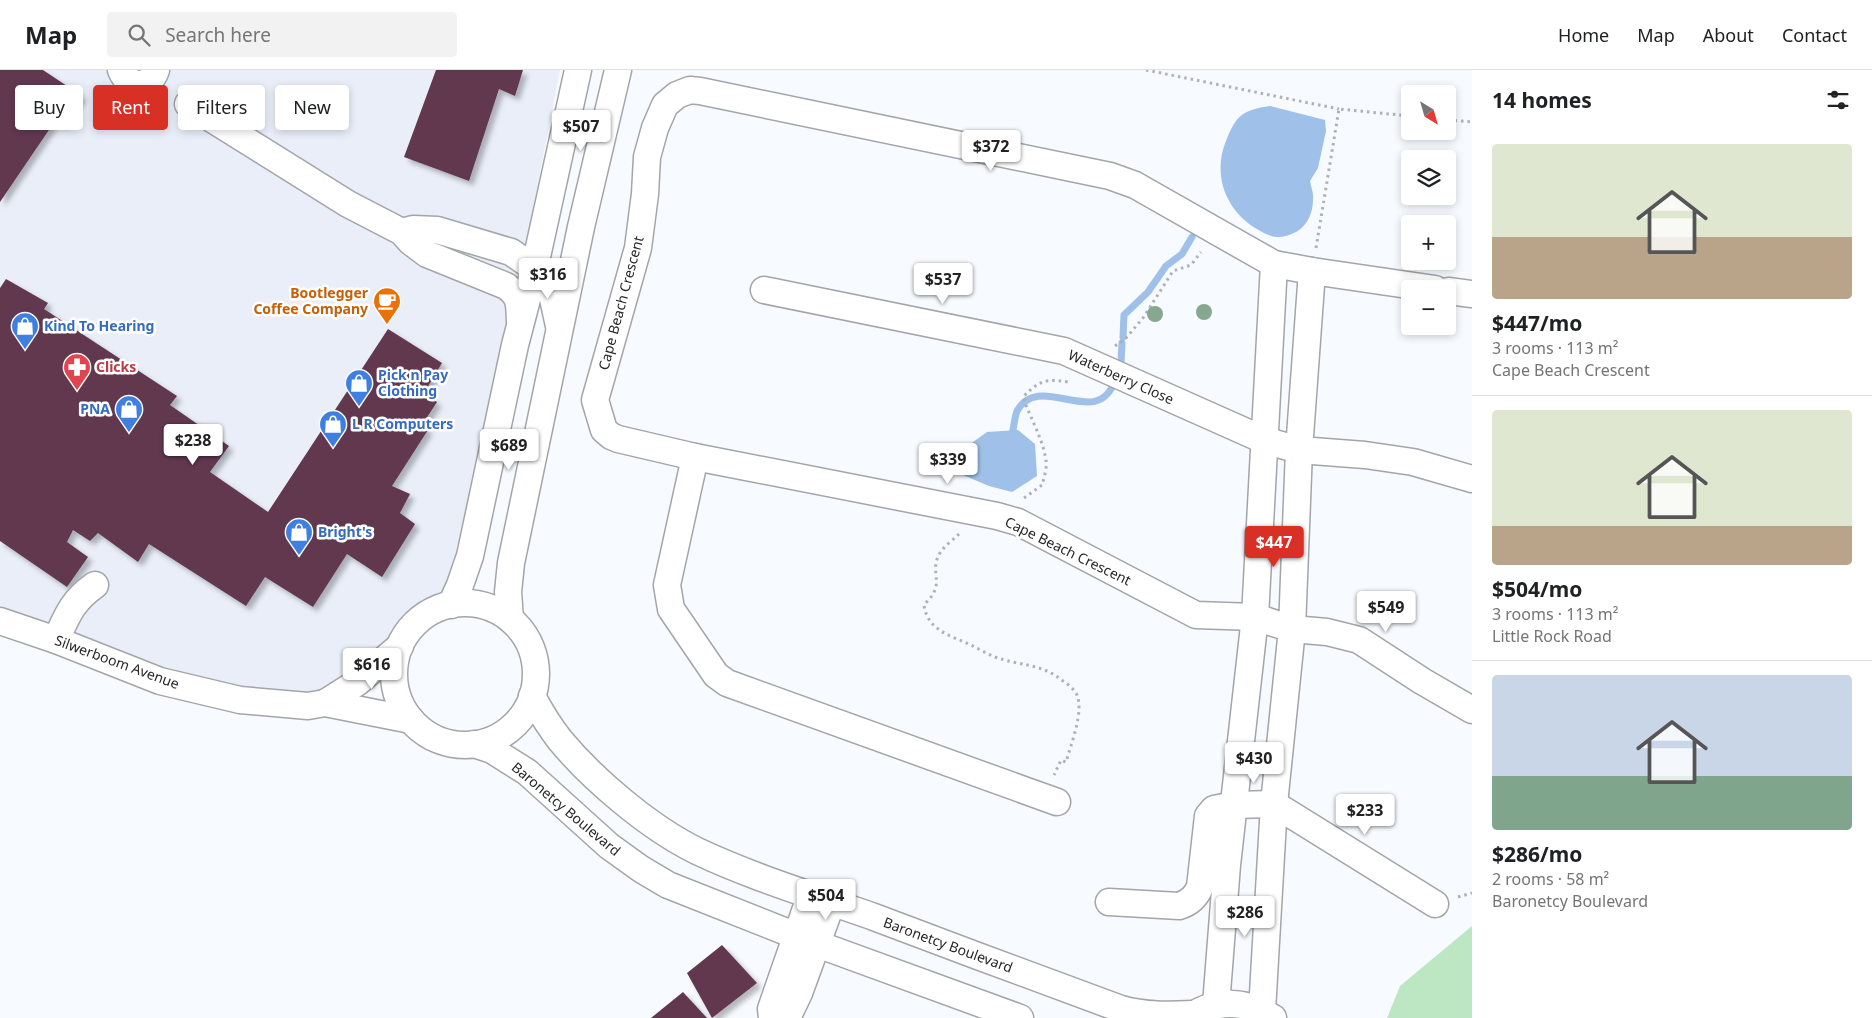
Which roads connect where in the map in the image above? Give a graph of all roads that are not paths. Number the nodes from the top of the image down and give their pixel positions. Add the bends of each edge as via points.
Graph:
1 (121, 70) edge
2 (156, 70) edge
3 (578, 70) edge
4 (618, 70) edge
5 (230, 130) edge
6 (544, 226) junction
7 (581, 227) junction
8 (402, 232) junction
9 (511, 252) junction
10 (1293, 267) junction
11 (534, 268) junction
12 (487, 279) junction
13 (1401, 284) edge
14 (764, 290) dead end
15 (1456, 291) edge
16 (1472, 294) edge
17 (520, 322) junction
18 (559, 331) junction
19 (1264, 440) junction
20 (1299, 450) junction
21 (694, 457) junction
22 (1472, 479) edge
23 (95, 585) dead end
24 (451, 604) junction
25 (510, 619) junction
26 (0, 621) edge
27 (1274, 623) junction
28 (56, 640) junction
29 (400, 646) junction
30 (532, 696) junction
31 (325, 703) junction
32 (1472, 710) edge
33 (411, 720) junction
34 (474, 744) junction
35 (1057, 802) dead end
36 (1274, 804) junction
37 (1234, 805) junction
38 (822, 898) junction
39 (1109, 902) dead end
40 (1435, 904) dead end
41 (807, 940) junction
42 (1199, 1012) edge
43 (1267, 1015) edge
44 (772, 1018) edge
45 (787, 1018) edge
46 (1020, 1018) edge

1 - 2 street via 132,84 142,84 152,78
3 - 6 street
4 - 7 street
5 - 8 street via 348,204
6 - 9 street via 523,248
6 - 11 street
7 - 11 street via 555,257
7 - 18 street
8 - 9 street via 437,230
8 - 12 street via 427,254
9 - 11 street
10 - 13 street
10 - 19 street
10 - 20 street
10 - 21 street, Cape Beach Crescent via 1134,185 1110,176 690,90 665,105 655,128 647,157 638,248 595,400 604,430 611,436
11 - 12 street
11 - 17 street
11 - 18 street via 552,294
12 - 17 street via 515,293 519,301
14 - 19 street, Waterberry Close via 1064,351
15 - 16 street
17 - 24 street via 470,556
18 - 25 street via 511,562
19 - 20 street, Waterberry Close
19 - 27 street
20 - 22 street, Waterberry Close via 1413,462
20 - 27 street
21 - 27 street, Cape Beach Crescent via 1018,522 1196,615
21 - 35 street via 667,585 671,609 716,675 727,683
23 - 28 street via 75,602
24 - 25 street via 482,605
24 - 29 street via 422,617
25 - 30 street via 525,636 534,657
26 - 28 street, Silwerboom Avenue
27 - 32 street, Cape Beach Crescent via 1359,640
27 - 36 street
27 - 37 street
28 - 31 street, Silwerboom Avenue via 160,681 240,700 308,706
29 - 31 street, Silwerboom Avenue via 358,682
29 - 33 street via 394,665 394,684 400,704
30 - 34 street via 524,713 510,728 493,739
30 - 38 street, Baronetcy Boulevard via 548,723 573,754 606,786 660,828 710,857
31 - 33 street, Silwerboom Avenue
33 - 34 street via 439,740
34 - 41 street, Baronetcy Boulevard via 492,750 527,772 609,846 657,879 681,892
36 - 37 street
36 - 40 street
36 - 43 street
37 - 39 street via 1214,809 1208,816 1200,887 1191,900 1179,906
37 - 42 street via 1227,865
38 - 41 street
38 - 42 street, Baronetcy Boulevard via 1121,1009 1161,1016
41 - 44 street via 771,1009
41 - 45 street via 799,993
41 - 46 street, Baronetcy Boulevard
42 - 43 street, Baronetcy Boulevard via 1243,1005

